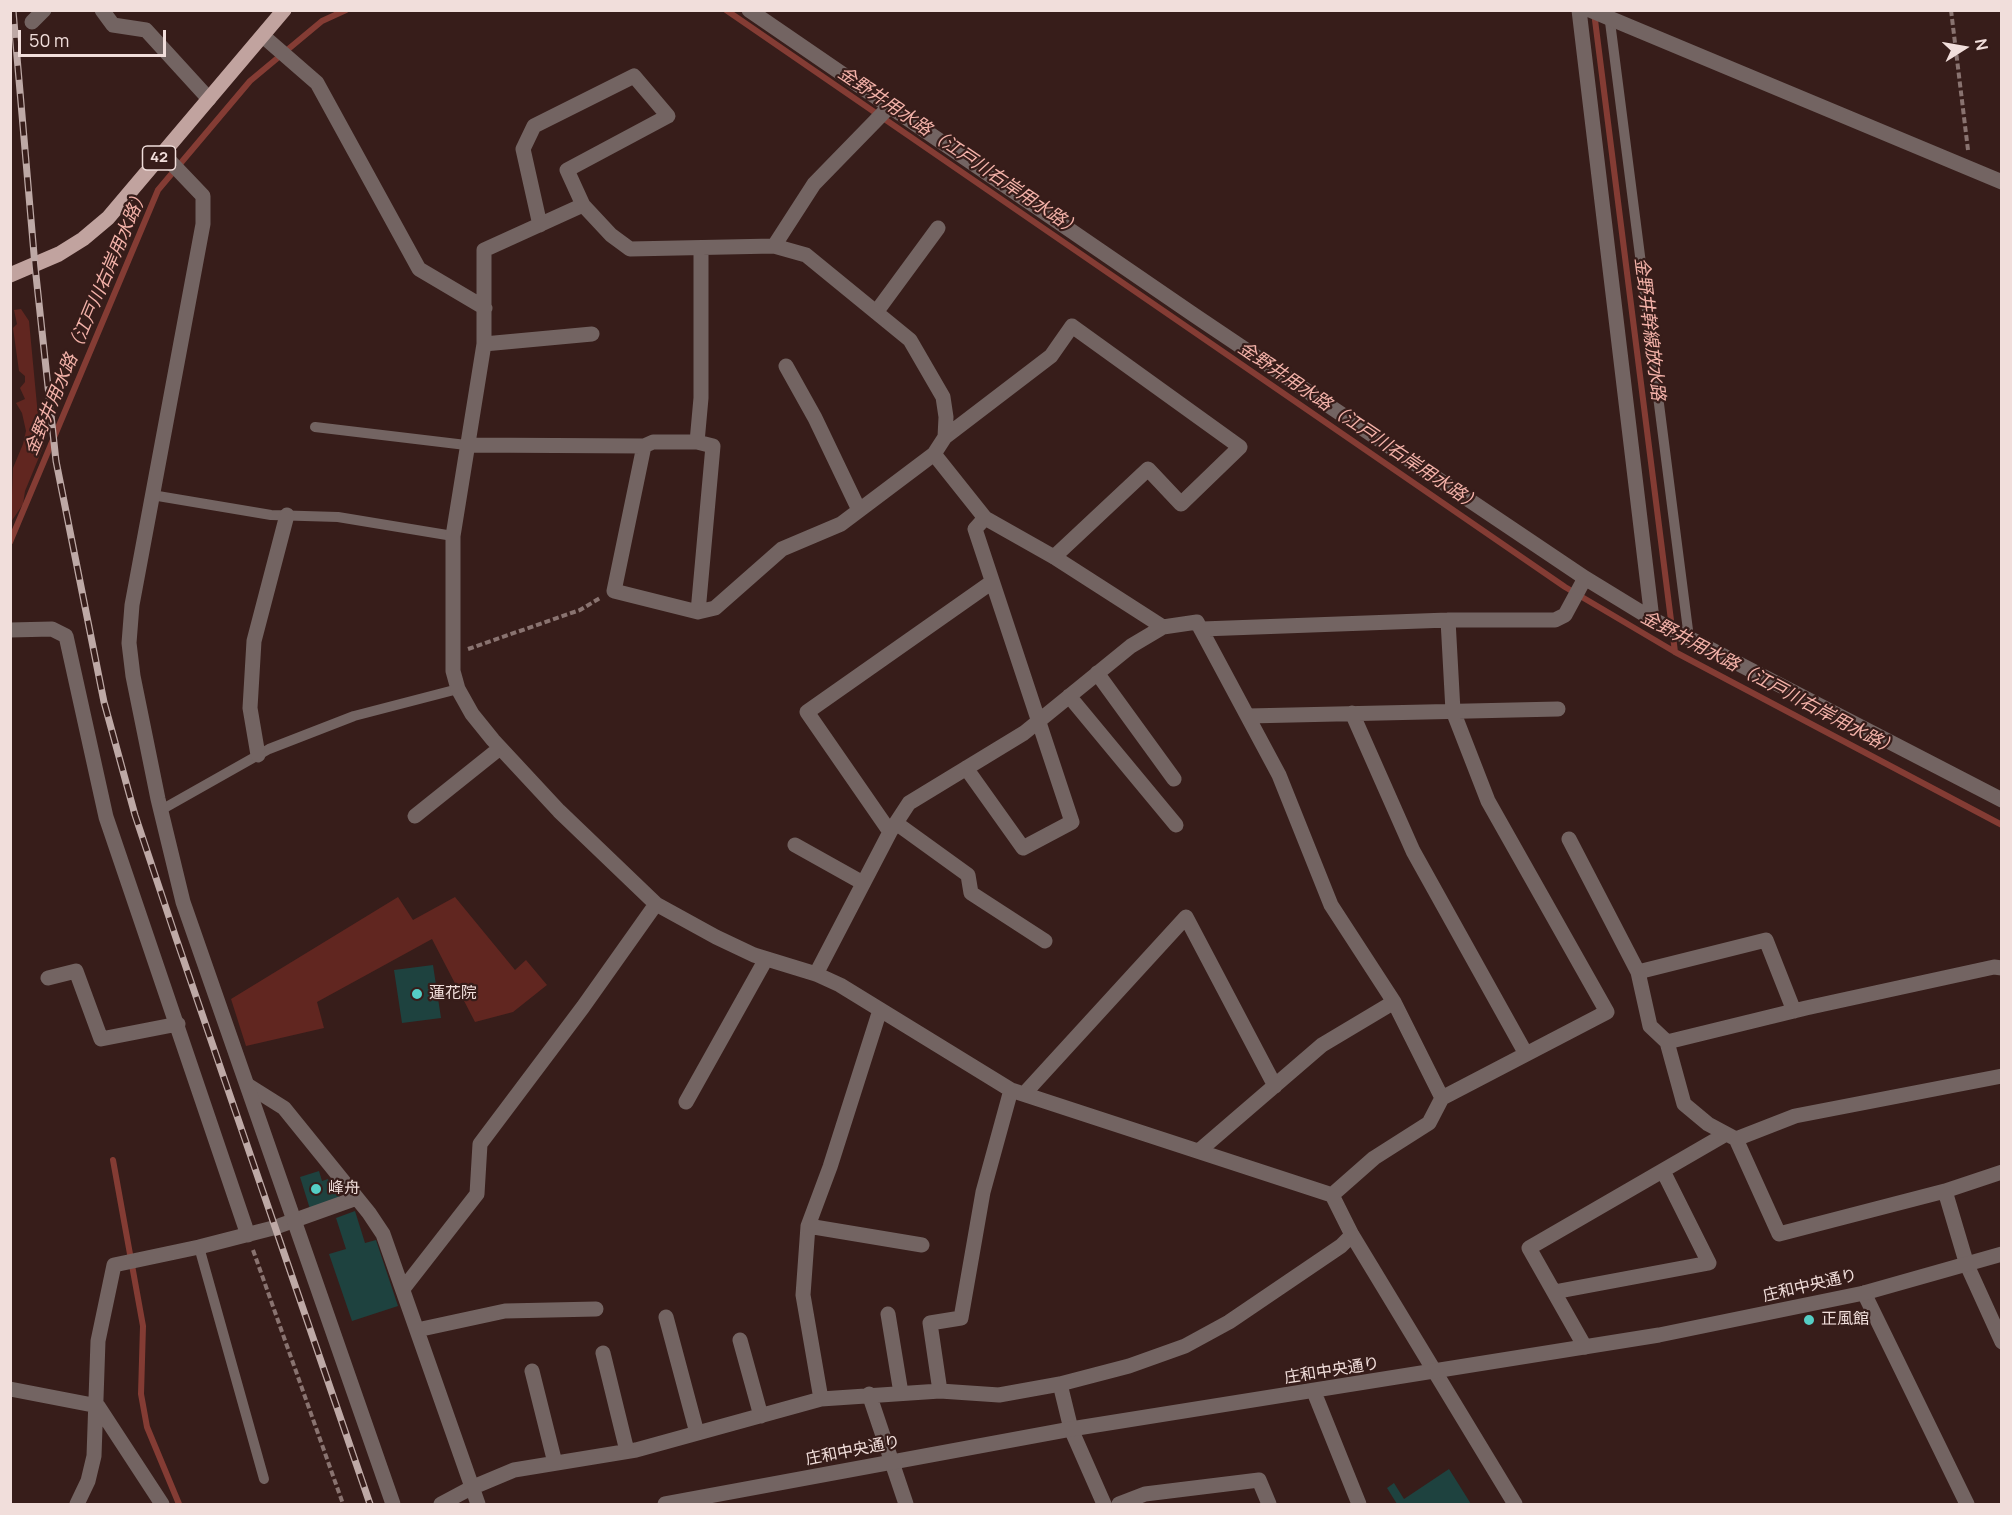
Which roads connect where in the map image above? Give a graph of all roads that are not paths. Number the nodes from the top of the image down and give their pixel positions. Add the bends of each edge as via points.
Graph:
1 (44, 10) edge
2 (102, 10) edge
3 (284, 10) edge
4 (749, 10) edge
5 (1579, 10) edge
6 (1590, 10) edge
7 (1610, 15) edge
8 (32, 21) dead end
9 (263, 36) junction
10 (209, 99) junction
11 (890, 105) junction
12 (162, 153) junction
13 (2001, 182) edge
14 (582, 206) junction
15 (540, 225) junction
16 (938, 228) dead end
17 (774, 246) junction
18 (701, 248) junction
19 (10, 275) edge
20 (485, 308) junction
21 (877, 311) junction
22 (592, 334) dead end
23 (484, 344) junction
24 (786, 366) dead end
25 (315, 427) dead end
26 (945, 437) junction
27 (697, 442) junction
28 (466, 445) junction
29 (644, 446) junction
30 (934, 454) junction
31 (152, 495) junction
32 (859, 510) junction
33 (287, 515) junction
34 (985, 518) junction
35 (453, 536) junction
36 (1054, 557) junction
37 (1585, 578) junction
38 (992, 582) junction
39 (698, 612) junction
40 (1652, 619) junction
41 (1448, 620) junction
42 (1163, 627) junction
43 (1202, 628) junction
44 (10, 630) edge
45 (1689, 638) junction
46 (1097, 673) junction
47 (458, 689) junction
48 (1069, 696) junction
49 (1558, 709) dead end
50 (1453, 711) junction
51 (1352, 713) junction
52 (1248, 716) junction
53 (1037, 722) junction
54 (500, 748) junction
55 (258, 755) junction
56 (966, 768) junction
57 (1174, 779) dead end
58 (2001, 800) edge
59 (160, 810) junction
60 (416, 816) dead end
61 (1176, 825) dead end
62 (893, 827) junction
63 (1569, 839) dead end
64 (795, 845) dead end
65 (862, 884) junction
66 (656, 904) junction
67 (1045, 941) dead end
68 (766, 959) junction
69 (2001, 968) edge
70 (1638, 972) junction
71 (816, 974) junction
72 (48, 978) dead end
73 (1394, 1002) junction
74 (880, 1010) junction
75 (1794, 1011) junction
76 (178, 1024) junction
77 (1667, 1042) junction
78 (1526, 1054) junction
79 (2001, 1076) edge
80 (249, 1086) junction
81 (1275, 1086) junction
82 (1018, 1092) junction
83 (1442, 1098) junction
84 (686, 1102) dead end
85 (1731, 1137) junction
86 (1200, 1150) junction
87 (1663, 1171) junction
88 (2001, 1172) edge
89 (1945, 1191) junction
90 (1332, 1195) junction
91 (357, 1198) junction
92 (296, 1221) junction
93 (808, 1226) junction
94 (248, 1235) junction
95 (1353, 1235) junction
96 (922, 1245) dead end
97 (199, 1247) junction
98 (2001, 1254) edge
99 (1967, 1264) junction
100 (403, 1289) junction
101 (1554, 1292) junction
102 (1864, 1293) junction
103 (596, 1309) dead end
104 (888, 1314) dead end
105 (666, 1317) dead end
106 (417, 1330) junction
107 (2000, 1336) edge
108 (740, 1340) dead end
109 (1586, 1347) junction
110 (603, 1353) dead end
111 (532, 1371) dead end
112 (1436, 1373) junction
113 (1060, 1384) junction
114 (10, 1389) edge
115 (940, 1391) junction
116 (1314, 1392) junction
117 (901, 1393) junction
118 (869, 1394) junction
119 (821, 1399) junction
120 (98, 1406) junction
121 (761, 1416) junction
122 (1071, 1428) junction
123 (697, 1433) junction
124 (627, 1451) junction
125 (892, 1462) junction
126 (555, 1463) junction
127 (264, 1479) dead end
128 (471, 1488) junction
129 (77, 1504) edge
130 (162, 1504) edge
131 (393, 1504) edge
132 (441, 1504) edge
133 (478, 1504) edge
134 (665, 1504) edge
135 (906, 1504) edge
136 (1104, 1504) edge
137 (1119, 1504) edge
138 (1269, 1504) edge
139 (1359, 1504) edge
140 (1515, 1504) edge
141 (1967, 1504) edge

1 - 8 street
2 - 10 street via 113,25 146,30
3 - 9 main road, 42
4 - 11 street
5 - 40 street
6 - 7 street
7 - 13 street
7 - 45 lane
9 - 10 main road, 42
9 - 20 street via 317,83 419,269
10 - 12 main road, 42
11 - 17 street via 814,184
11 - 37 street
12 - 19 main road, 42 via 130,194 83,239
12 - 31 street via 197,188 204,202
14 - 15 street
14 - 15 street via 567,170 668,116 634,76 534,126 523,148
14 - 18 street via 630,249
15 - 20 street via 484,250
16 - 21 street
17 - 18 street
17 - 21 street via 806,255
18 - 27 street via 701,398
20 - 23 street
21 - 26 street via 910,340 930,372 943,397
22 - 23 street
23 - 28 street
24 - 32 street
25 - 28 lane
26 - 30 street
26 - 36 street via 1051,356 1072,326 1240,447 1181,504 1148,469
27 - 29 street via 653,442
27 - 39 street via 713,446
28 - 29 street
28 - 35 street
29 - 39 street via 614,591
30 - 32 street
30 - 34 street
31 - 33 lane
31 - 59 street via 129,643 132,676
32 - 39 street via 841,524 782,549 715,608
33 - 35 lane via 338,517
33 - 55 street via 254,641 250,708
34 - 36 street
34 - 38 street via 975,529
35 - 47 street via 453,671
36 - 42 street
37 - 40 street
37 - 41 street via 1565,615 1555,620
38 - 53 street
38 - 62 street via 807,712
40 - 45 street
41 - 43 street
41 - 50 street
42 - 43 street via 1197,622
42 - 46 street
43 - 52 street
44 - 76 street via 52,629 66,636 106,817
45 - 58 street
46 - 48 street
46 - 57 street
47 - 54 street via 472,714
47 - 55 lane via 354,716
48 - 53 street
48 - 61 street
49 - 50 street
50 - 51 street
50 - 78 street via 1488,801 1607,1012
51 - 52 street
51 - 78 street via 1413,851
52 - 73 street via 1279,775 1331,905
53 - 56 street
53 - 56 street via 1072,822 1023,848
54 - 60 street
54 - 66 street
55 - 59 lane
56 - 62 street via 909,803
59 - 80 street via 183,902
62 - 65 street
62 - 67 street via 968,875 971,893
63 - 70 street
64 - 65 street
65 - 71 street
66 - 68 street via 716,938
66 - 100 street via 480,1144 477,1194
68 - 71 street
68 - 84 street
69 - 75 street
70 - 75 street via 1766,940
70 - 77 street via 1650,1026
71 - 74 street
72 - 76 street via 76,971 101,1039
73 - 81 street via 1322,1045
73 - 83 street
74 - 82 street
74 - 93 street
75 - 77 street
76 - 94 street
77 - 85 street via 1684,1104
78 - 83 street
79 - 85 street via 1795,1116
80 - 91 street via 284,1108
80 - 92 street
81 - 82 street via 1186,917
81 - 86 street
82 - 86 street
82 - 115 street via 983,1192 961,1318 930,1323
83 - 90 street via 1429,1124 1374,1158
85 - 87 street
85 - 89 street via 1779,1234
86 - 90 street
87 - 101 street via 1529,1248
87 - 101 street via 1709,1263
88 - 89 street
89 - 99 street
90 - 95 street
91 - 92 street
91 - 100 street via 383,1234
92 - 94 street
92 - 131 street
93 - 96 street
93 - 119 street via 803,1295
94 - 97 street
95 - 112 street
95 - 113 street via 1229,1322 1185,1346
97 - 120 street via 114,1265 98,1341
97 - 127 lane
98 - 99 street, 庄和中央通り
99 - 102 street, 庄和中央通り
99 - 107 street
100 - 106 street
101 - 109 street
102 - 109 street, 庄和中央通り
102 - 141 street
103 - 106 street via 505,1311
104 - 117 street
105 - 123 street
106 - 128 street
108 - 121 street
109 - 112 street, 庄和中央通り
110 - 124 street
111 - 126 street
112 - 116 street, 庄和中央通り
112 - 140 street
113 - 115 street via 999,1395
113 - 122 street
114 - 120 street
115 - 117 street
116 - 122 street, 庄和中央通り
116 - 139 street
117 - 118 street
118 - 119 street
118 - 125 street
119 - 121 street
120 - 129 street via 94,1456
120 - 130 street
121 - 123 street
122 - 125 street, 庄和中央通り
122 - 136 street
123 - 124 street
124 - 126 street
125 - 134 street, 庄和中央通り
125 - 135 street
126 - 128 street via 514,1470
128 - 132 street
128 - 133 street
137 - 138 street via 1145,1494 1259,1480

